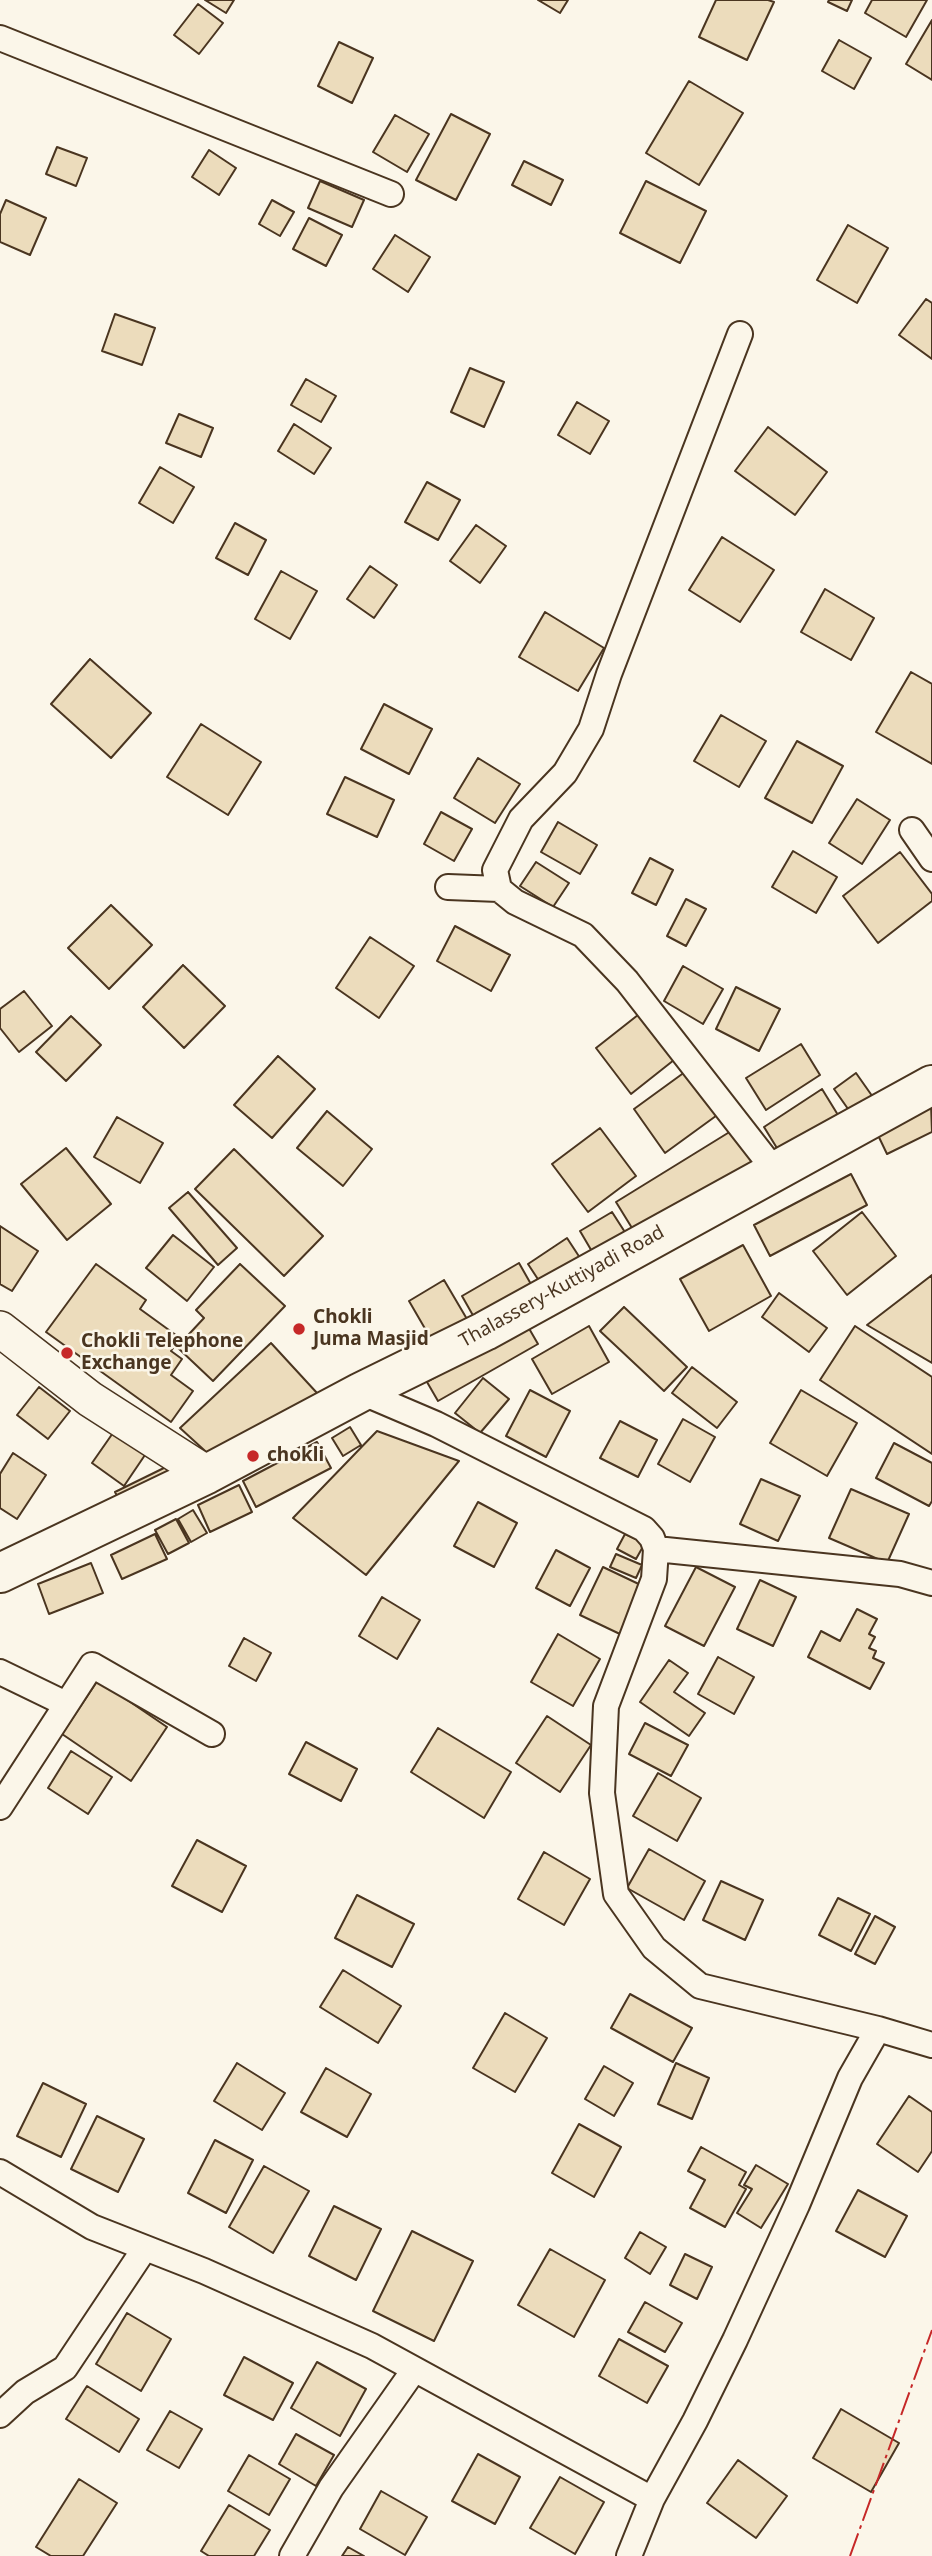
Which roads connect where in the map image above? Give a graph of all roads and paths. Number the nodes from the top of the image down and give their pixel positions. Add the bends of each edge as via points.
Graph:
1 (0, 38) edge
2 (391, 194) dead end
3 (740, 334) dead end
4 (912, 830) dead end
5 (932, 859) edge
6 (449, 887) dead end
7 (499, 889) junction
8 (932, 1085) edge
9 (775, 1171) junction
10 (0, 1329) edge
11 (361, 1392) junction
12 (207, 1474) junction
13 (656, 1549) junction
14 (0, 1573) edge
15 (932, 1583) edge
16 (0, 1672) edge
17 (66, 1704) junction
18 (212, 1734) dead end
19 (0, 1807) edge
20 (878, 2029) junction
21 (932, 2045) edge
22 (0, 2172) edge
23 (145, 2248) junction
24 (414, 2370) junction
25 (0, 2415) edge
26 (652, 2499) junction
27 (292, 2556) edge
28 (629, 2556) edge

1 - 2 street
3 - 7 street via 591,729 565,773 521,819 495,870
4 - 5 street
6 - 7 street
7 - 9 street via 515,902 583,935 627,981
8 - 9 main road, Thalassery-Kuttiyadi Road
9 - 11 main road, Thalassery-Kuttiyadi Road via 485,1331
10 - 12 main road via 90,1399
11 - 12 main road, Thalassery-Kuttiyadi Road
11 - 13 street via 436,1424 643,1529
12 - 14 main road, Thalassery-Kuttiyadi Road
13 - 15 street via 900,1574
13 - 20 street via 654,1579 606,1706 602,1793 616,1894 654,1948 700,1986
16 - 17 street
17 - 18 street via 92,1665
17 - 19 street
20 - 21 street
20 - 26 street via 849,2078 797,2205 729,2351
22 - 23 street via 92,2227
23 - 24 street via 372,2346
23 - 25 street via 65,2368 25,2392
24 - 26 street
24 - 27 street via 331,2488
26 - 28 street

